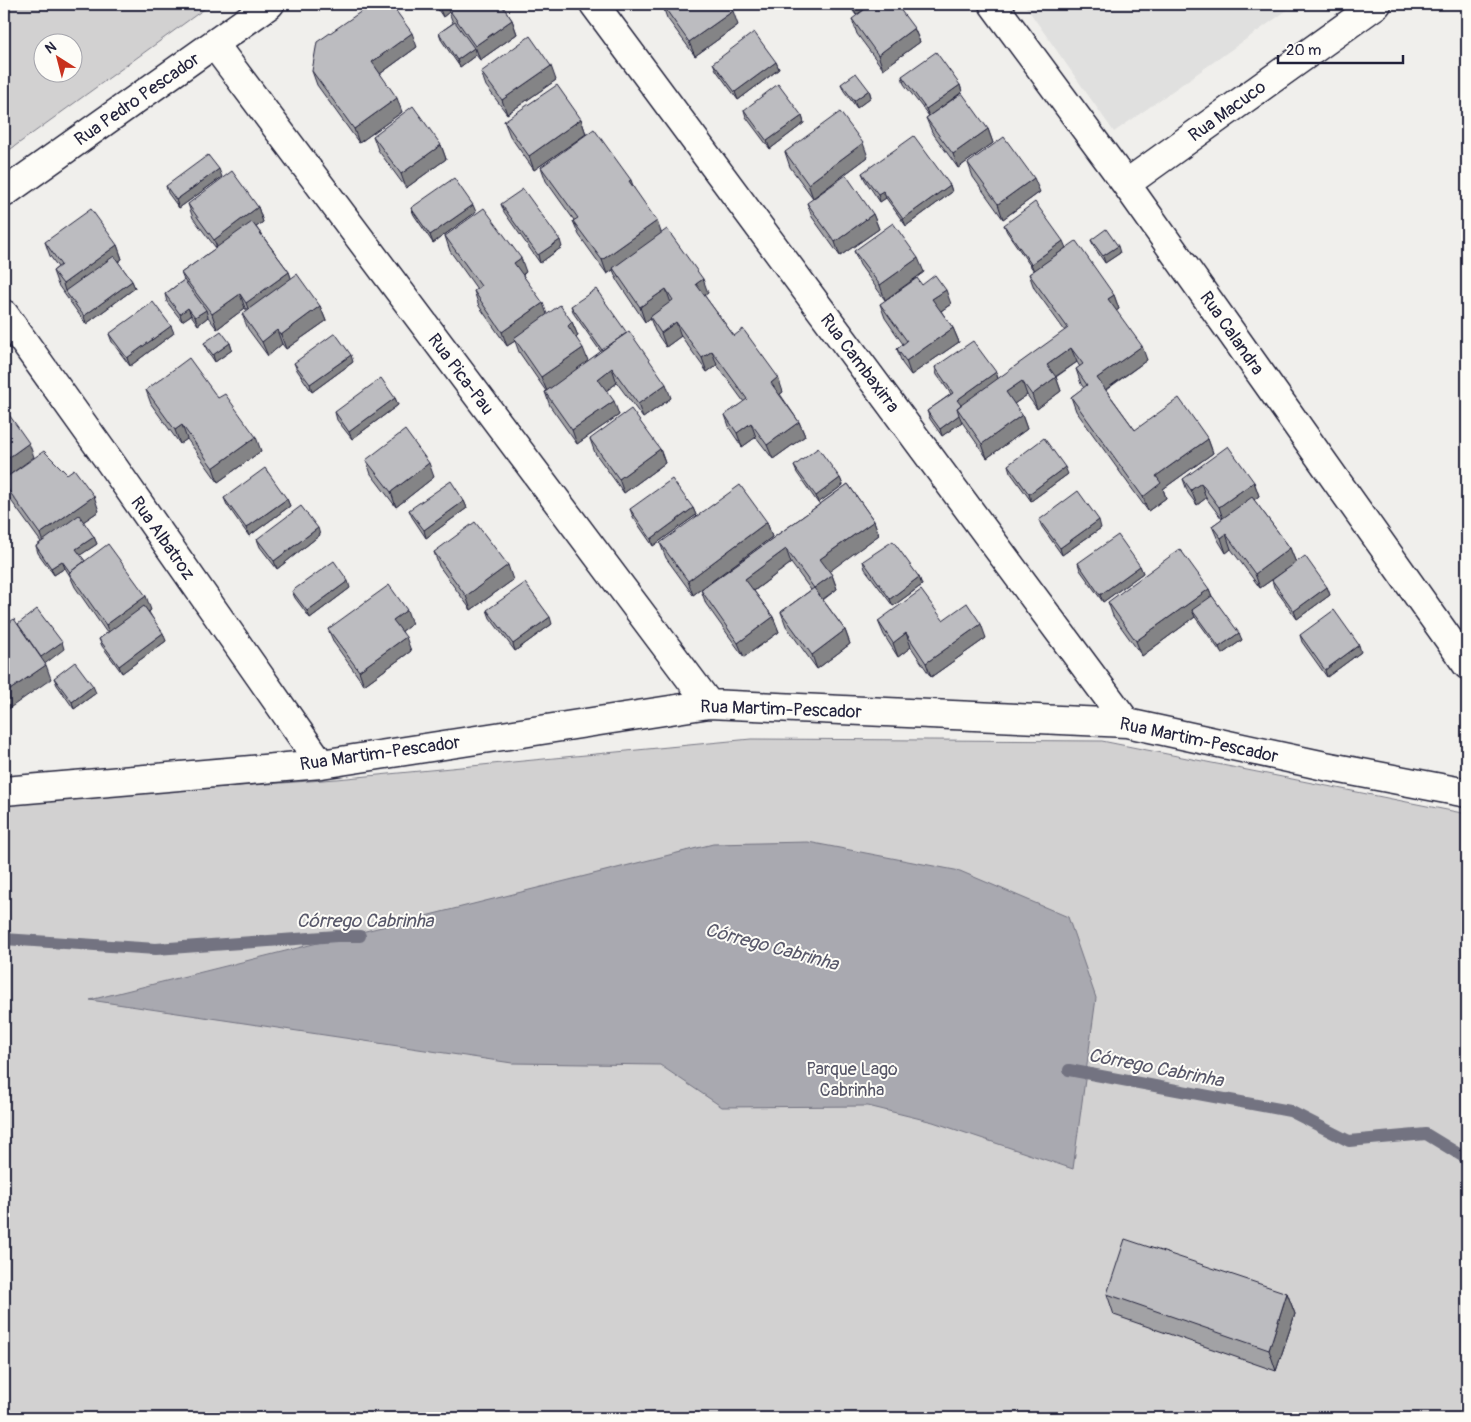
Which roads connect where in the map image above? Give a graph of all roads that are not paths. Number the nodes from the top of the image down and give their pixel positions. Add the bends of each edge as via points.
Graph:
1 (270, 4) edge
2 (594, 4) edge
3 (993, 4) edge
4 (1377, 4) edge
5 (214, 44) junction
6 (1126, 184) junction
7 (4, 193) edge
8 (4, 314) edge
9 (1467, 665) edge
10 (709, 704) junction
11 (1126, 723) junction
12 (321, 764) junction
13 (4, 791) edge
14 (1467, 793) edge

1 - 5 street, Rua Pedro Pescador
2 - 11 street, Rua Cambaxirra
3 - 6 street, Rua Calandra
4 - 6 street, Rua Macuco
5 - 7 street, Rua Pedro Pescador
5 - 10 street, Rua Pica-Pau
6 - 9 street, Rua Calandra
8 - 12 street, Rua Albatroz
10 - 11 street, Rua Martim-Pescador
10 - 12 street, Rua Martim-Pescador
11 - 14 street, Rua Martim-Pescador
12 - 13 street, Rua Martim-Pescador

